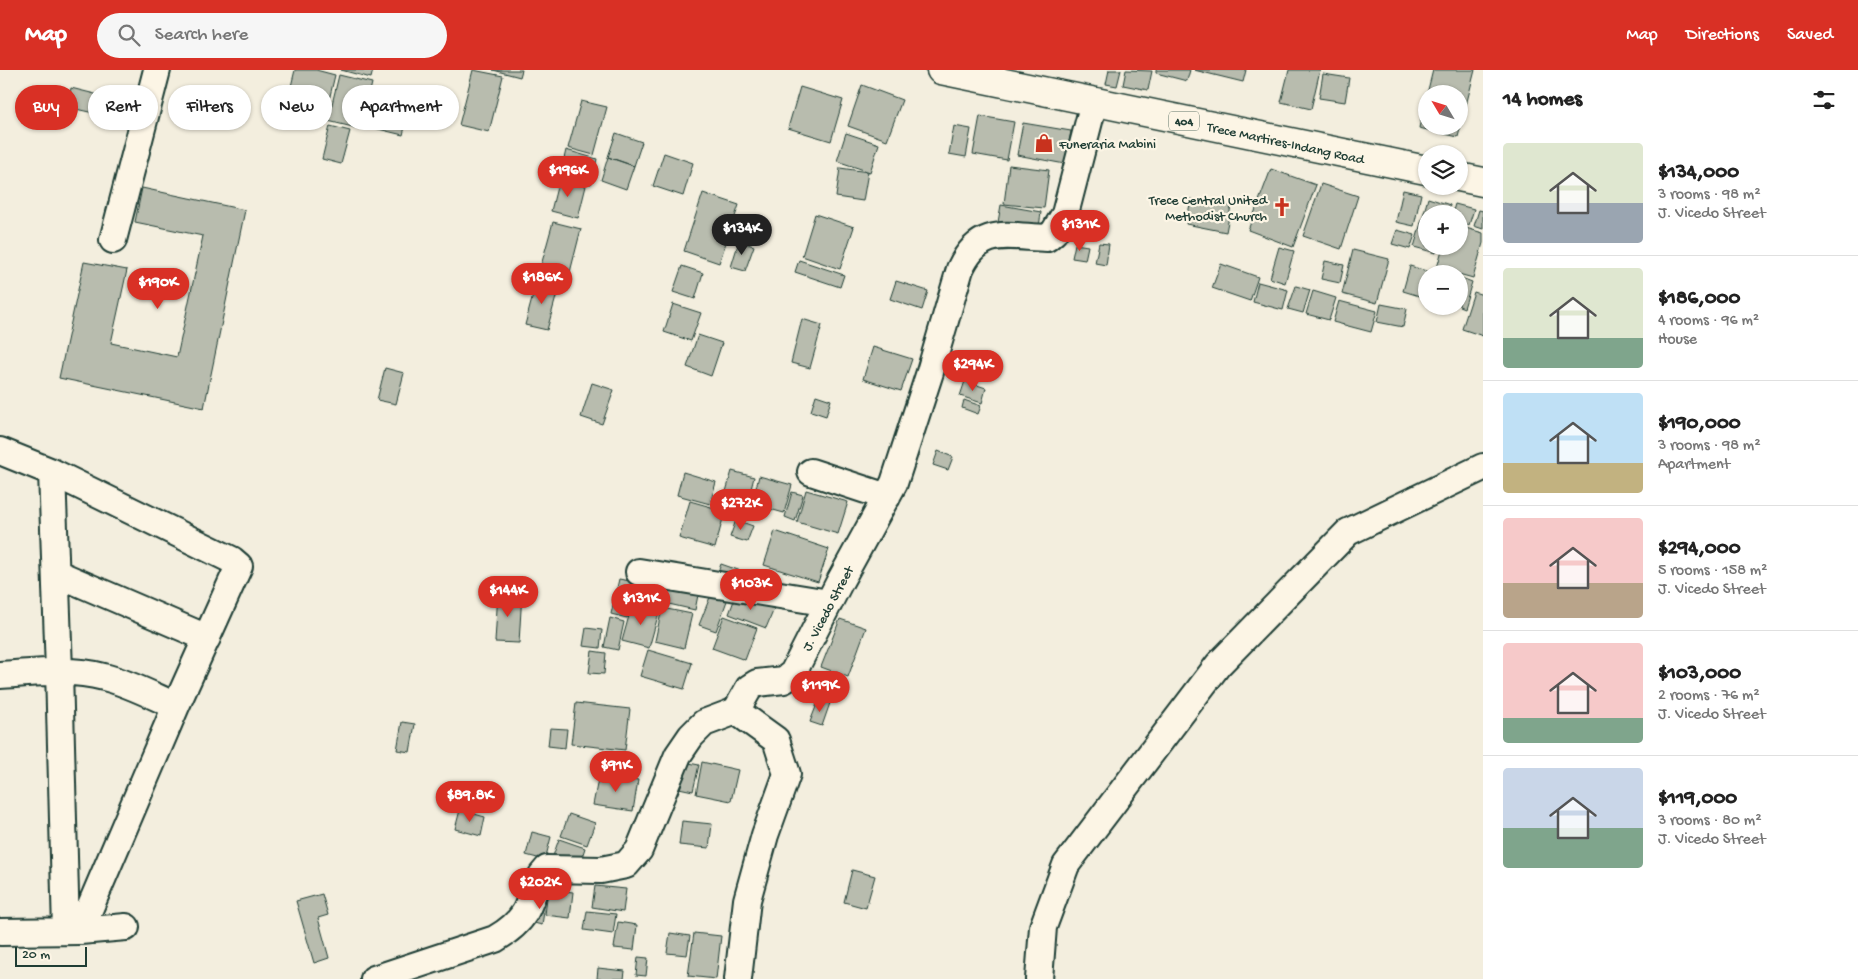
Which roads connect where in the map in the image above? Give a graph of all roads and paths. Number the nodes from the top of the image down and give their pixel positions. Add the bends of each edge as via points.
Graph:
1 (156, 70) edge
2 (941, 70) edge
3 (1094, 102) junction
4 (1418, 168) edge
5 (1468, 179) edge
6 (1483, 182) edge
7 (113, 240) dead end
8 (0, 451) edge
9 (1483, 467) edge
10 (52, 472) junction
11 (811, 472) dead end
12 (887, 498) junction
13 (639, 572) dead end
14 (56, 573) junction
15 (829, 603) junction
16 (207, 638) junction
17 (60, 671) junction
18 (0, 675) edge
19 (176, 706) junction
20 (736, 711) junction
21 (126, 927) dead end
22 (73, 931) junction
23 (0, 932) edge
24 (374, 979) edge
25 (738, 979) edge
26 (1038, 979) edge

1 - 7 street
2 - 3 main road, Trece Martires-Indang Road / 404
3 - 4 main road, Trece Martires-Indang Road / 404
3 - 12 street, J. Vicedo Street via 1065,214 1054,232 1047,238 1001,235 981,241 966,255
5 - 6 main road
8 - 10 street
9 - 26 street via 1348,532 1218,665 1066,865 1043,927
10 - 14 street
10 - 16 street via 239,566
11 - 12 street
12 - 15 street, J. Vicedo Street
13 - 15 street
14 - 16 street
14 - 17 street
15 - 20 street, J. Vicedo Street via 793,673 784,680 757,683 749,688
16 - 19 street
17 - 18 street
17 - 19 street via 103,676
17 - 22 street
19 - 22 street
20 - 24 street via 704,723 678,754 639,850 626,865 601,870 546,868 524,913 510,931 495,939
20 - 25 street via 776,740 787,774 765,835 747,900
21 - 22 street
22 - 23 street

